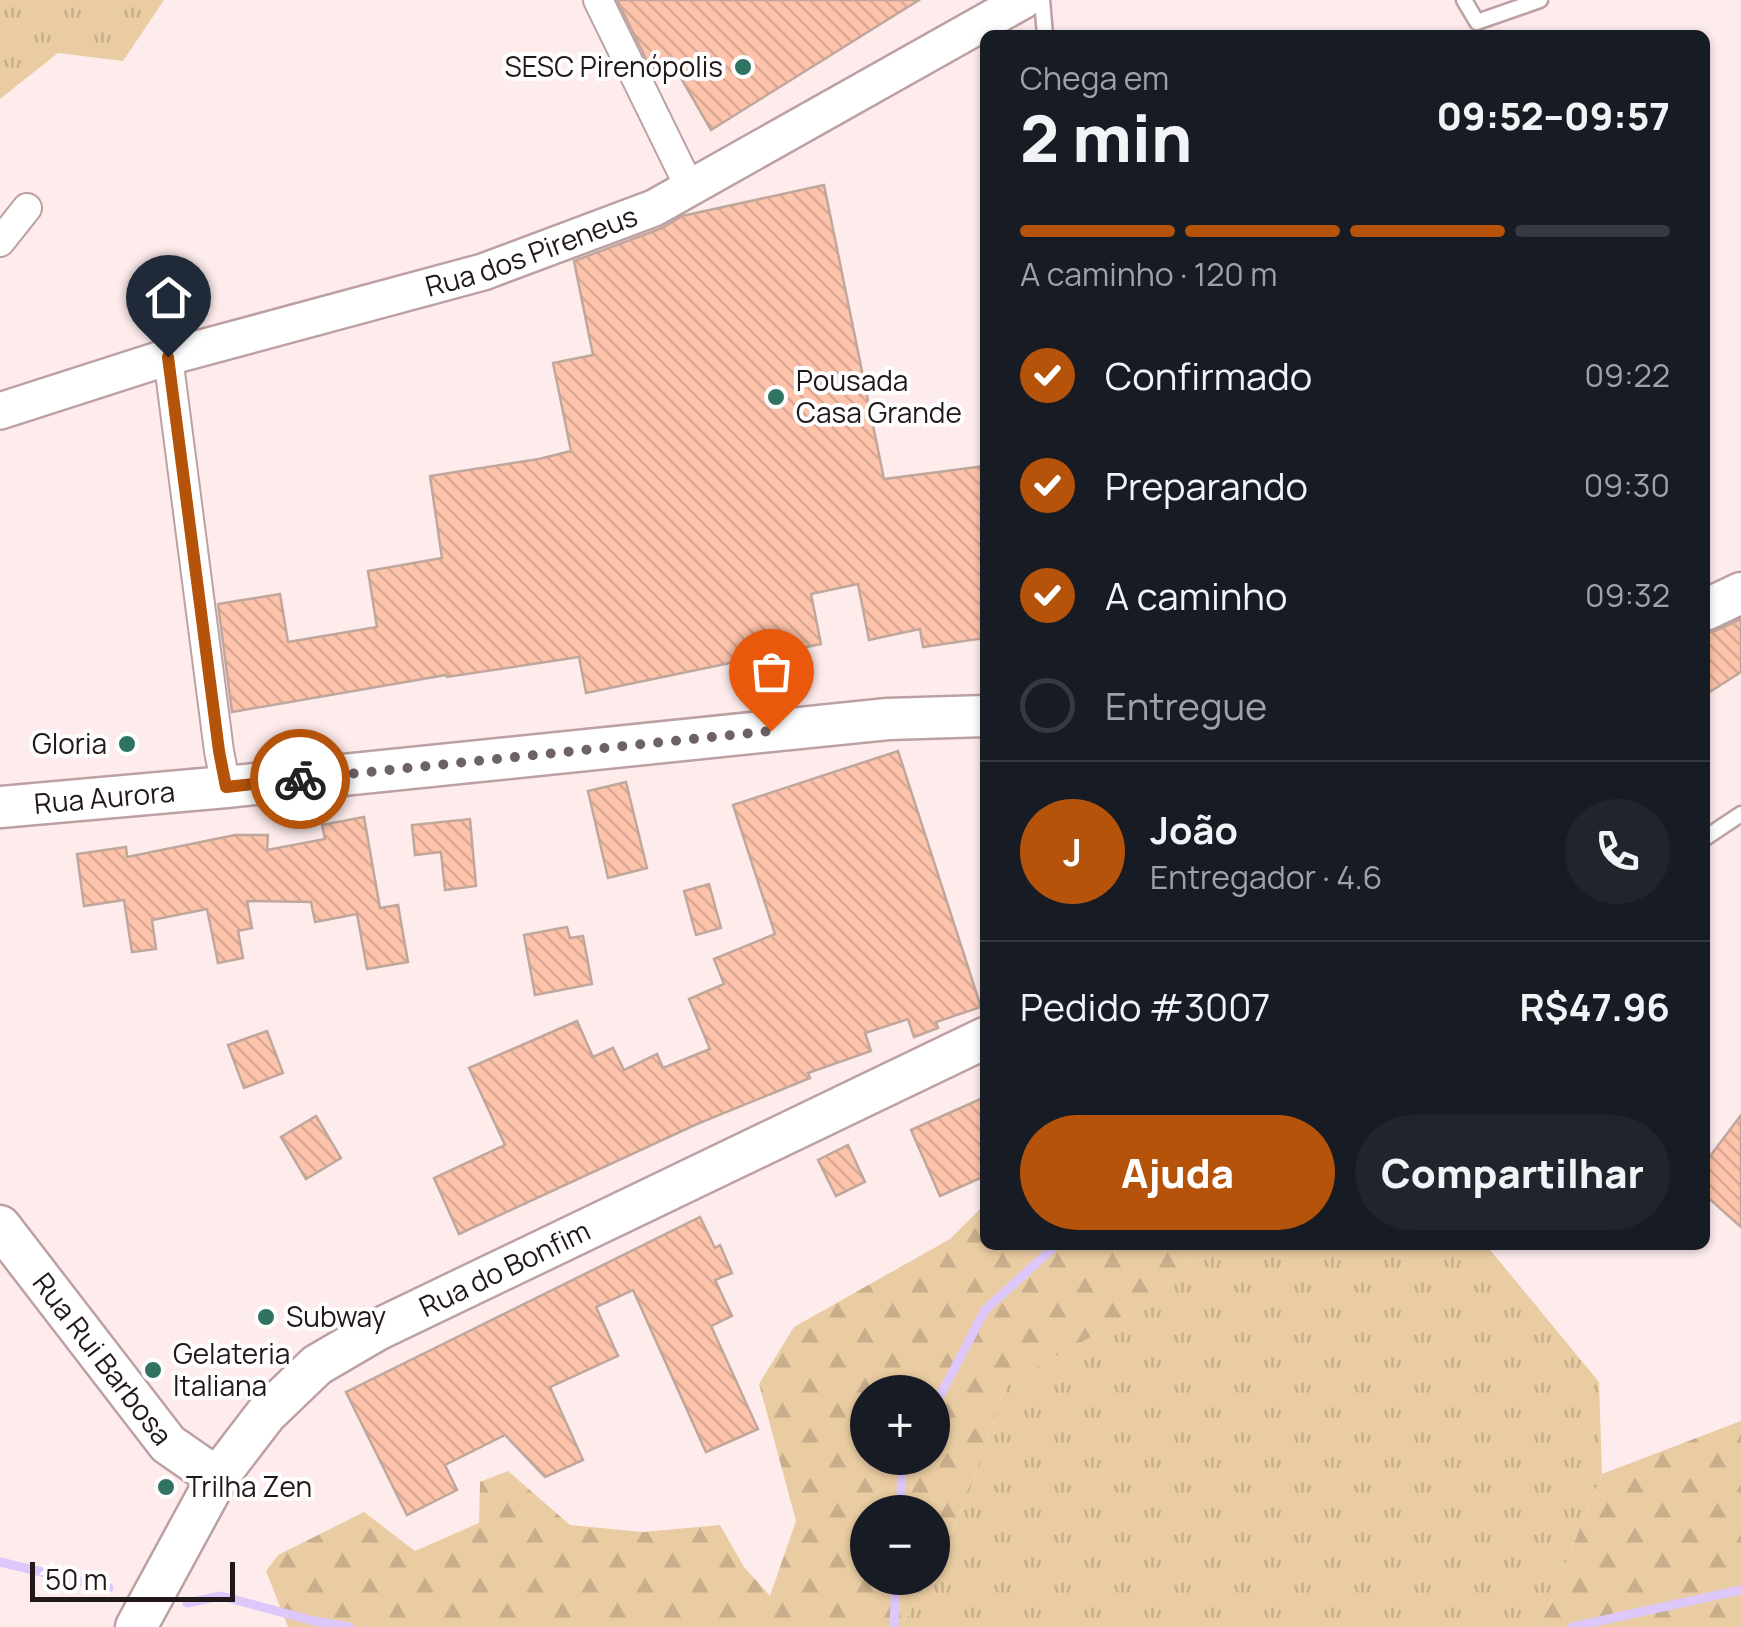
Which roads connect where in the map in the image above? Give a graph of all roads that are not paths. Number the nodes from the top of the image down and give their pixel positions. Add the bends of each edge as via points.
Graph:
1 (598, 0) edge
2 (1024, 0) edge
3 (1042, 0) edge
4 (1464, 0) edge
5 (1540, 0) edge
6 (1045, 30) edge
7 (690, 188) junction
8 (27, 208) dead end
9 (0, 242) edge
10 (168, 357) junction
11 (0, 412) edge
12 (1741, 593) edge
13 (1710, 608) edge
14 (980, 716) edge
15 (226, 787) junction
16 (0, 807) edge
17 (1741, 814) edge
18 (1710, 835) edge
19 (980, 1040) edge
20 (0, 1226) edge
21 (217, 1478) junction
22 (136, 1627) edge

1 - 7 street
2 - 7 street, Rua dos Pireneus
3 - 6 lane
4 - 5 lane via 1478,22
7 - 10 street, Rua dos Pireneus via 483,272
8 - 9 street
10 - 11 street, Rua dos Pireneus
10 - 15 street
12 - 13 main road
14 - 15 main road, Rua Aurora via 888,719
15 - 16 main road, Rua Aurora
17 - 18 lane
19 - 21 main road, Rua do Bonfim via 377,1330 317,1366 266,1414
20 - 21 main road, Rua Rui Barbosa via 168,1444
21 - 22 main road, Rua do Bonfim

